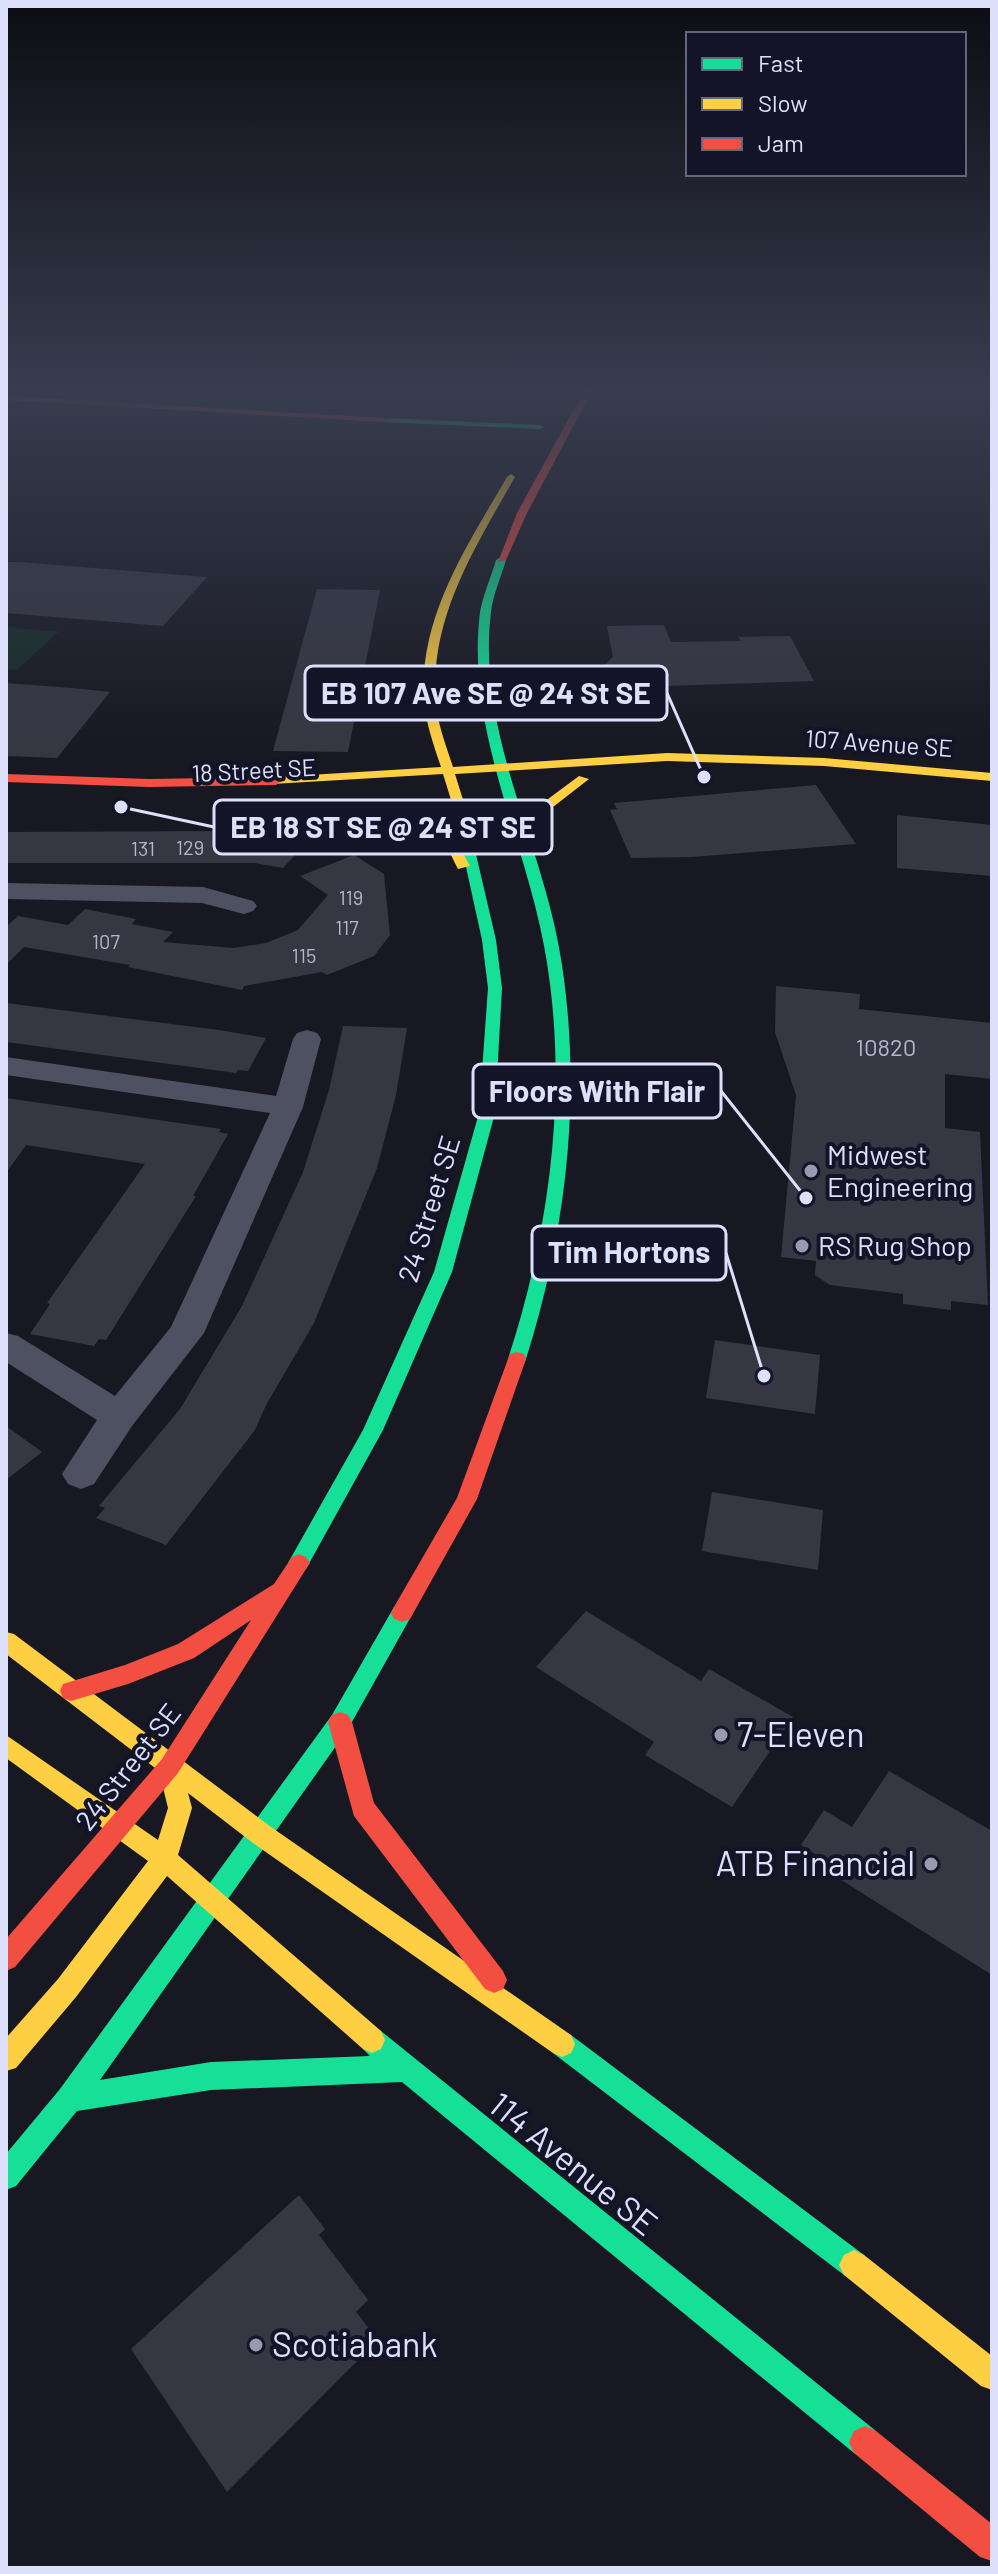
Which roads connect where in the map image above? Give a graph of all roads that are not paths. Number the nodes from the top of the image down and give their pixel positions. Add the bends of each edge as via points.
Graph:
1 (490, 509) edge
2 (524, 509) edge
3 (440, 620) junction
4 (452, 650) dead end
5 (426, 741) junction
6 (469, 744) dead end
7 (762, 761) junction
8 (475, 768) junction
9 (503, 774) junction
10 (368, 775) junction
11 (451, 776) junction
12 (992, 777) edge
13 (6, 778) edge
14 (583, 779) junction
15 (6, 797) edge
16 (298, 803) dead end
17 (524, 842) junction
18 (476, 889) junction
19 (6, 891) edge
20 (244, 906) dead end
21 (307, 1039) dead end
22 (6, 1066) edge
23 (288, 1107) junction
24 (6, 1345) edge
25 (119, 1416) junction
26 (81, 1474) dead end
27 (288, 1584) junction
28 (6, 1641) edge
29 (71, 1691) junction
30 (340, 1722) junction
31 (6, 1745) edge
32 (170, 1766) junction
33 (120, 1824) junction
34 (262, 1835) junction
35 (165, 1859) junction
36 (215, 1900) junction
37 (6, 1958) edge
38 (517, 2010) junction
39 (6, 2058) edge
40 (404, 2068) junction
41 (70, 2099) junction
42 (6, 2176) edge
43 (992, 2375) edge
44 (992, 2545) edge

1 - 3 main road, 24 Street SE via 453,580
2 - 9 main road via 496,570 482,651
3 - 4 main road
3 - 5 main road, 24 Street SE via 428,678
5 - 10 main road via 406,759
5 - 11 main road, 24 Street SE
6 - 8 main road
7 - 9 main road, 107 Avenue SE via 667,757
7 - 12 main road, 107 Avenue SE
7 - 14 main road, 107 Avenue SE
8 - 9 main road via 478,775
8 - 11 main road, 18 Street SE
9 - 11 main road, 18 Street SE
9 - 14 main road, 107 Avenue SE
9 - 17 main road
10 - 11 main road, 18 Street SE
10 - 13 main road, 18 Street SE via 149,783
11 - 15 main road, 18 Street SE via 250,798
11 - 18 main road, 24 Street SE
14 - 17 main road via 540,812
16 - 18 main road via 368,804 422,814 437,822
17 - 30 main road via 538,879 555,965 564,1117 559,1183 534,1311 467,1499
18 - 27 main road, 24 Street SE via 495,988 487,1113 443,1272 373,1430
19 - 20 street via 203,895
21 - 23 street
22 - 23 street
23 - 25 street via 186,1333
24 - 25 street
25 - 26 street
27 - 29 main road via 186,1651
27 - 32 main road, 24 Street SE
28 - 29 main road
29 - 32 main road
30 - 34 main road
30 - 38 main road via 363,1808
31 - 33 main road, 114 Avenue SE
32 - 33 main road, 24 Street SE
32 - 34 main road
32 - 35 main road via 180,1808
33 - 35 main road, 114 Avenue SE
33 - 37 main road, 24 Street SE
34 - 36 main road
34 - 38 main road
35 - 36 main road, 114 Avenue SE
35 - 39 main road
36 - 40 main road, 114 Avenue SE
36 - 41 main road
38 - 43 main road via 809,2229
40 - 41 main road via 211,2076
40 - 44 main road, 114 Avenue SE
41 - 42 main road

